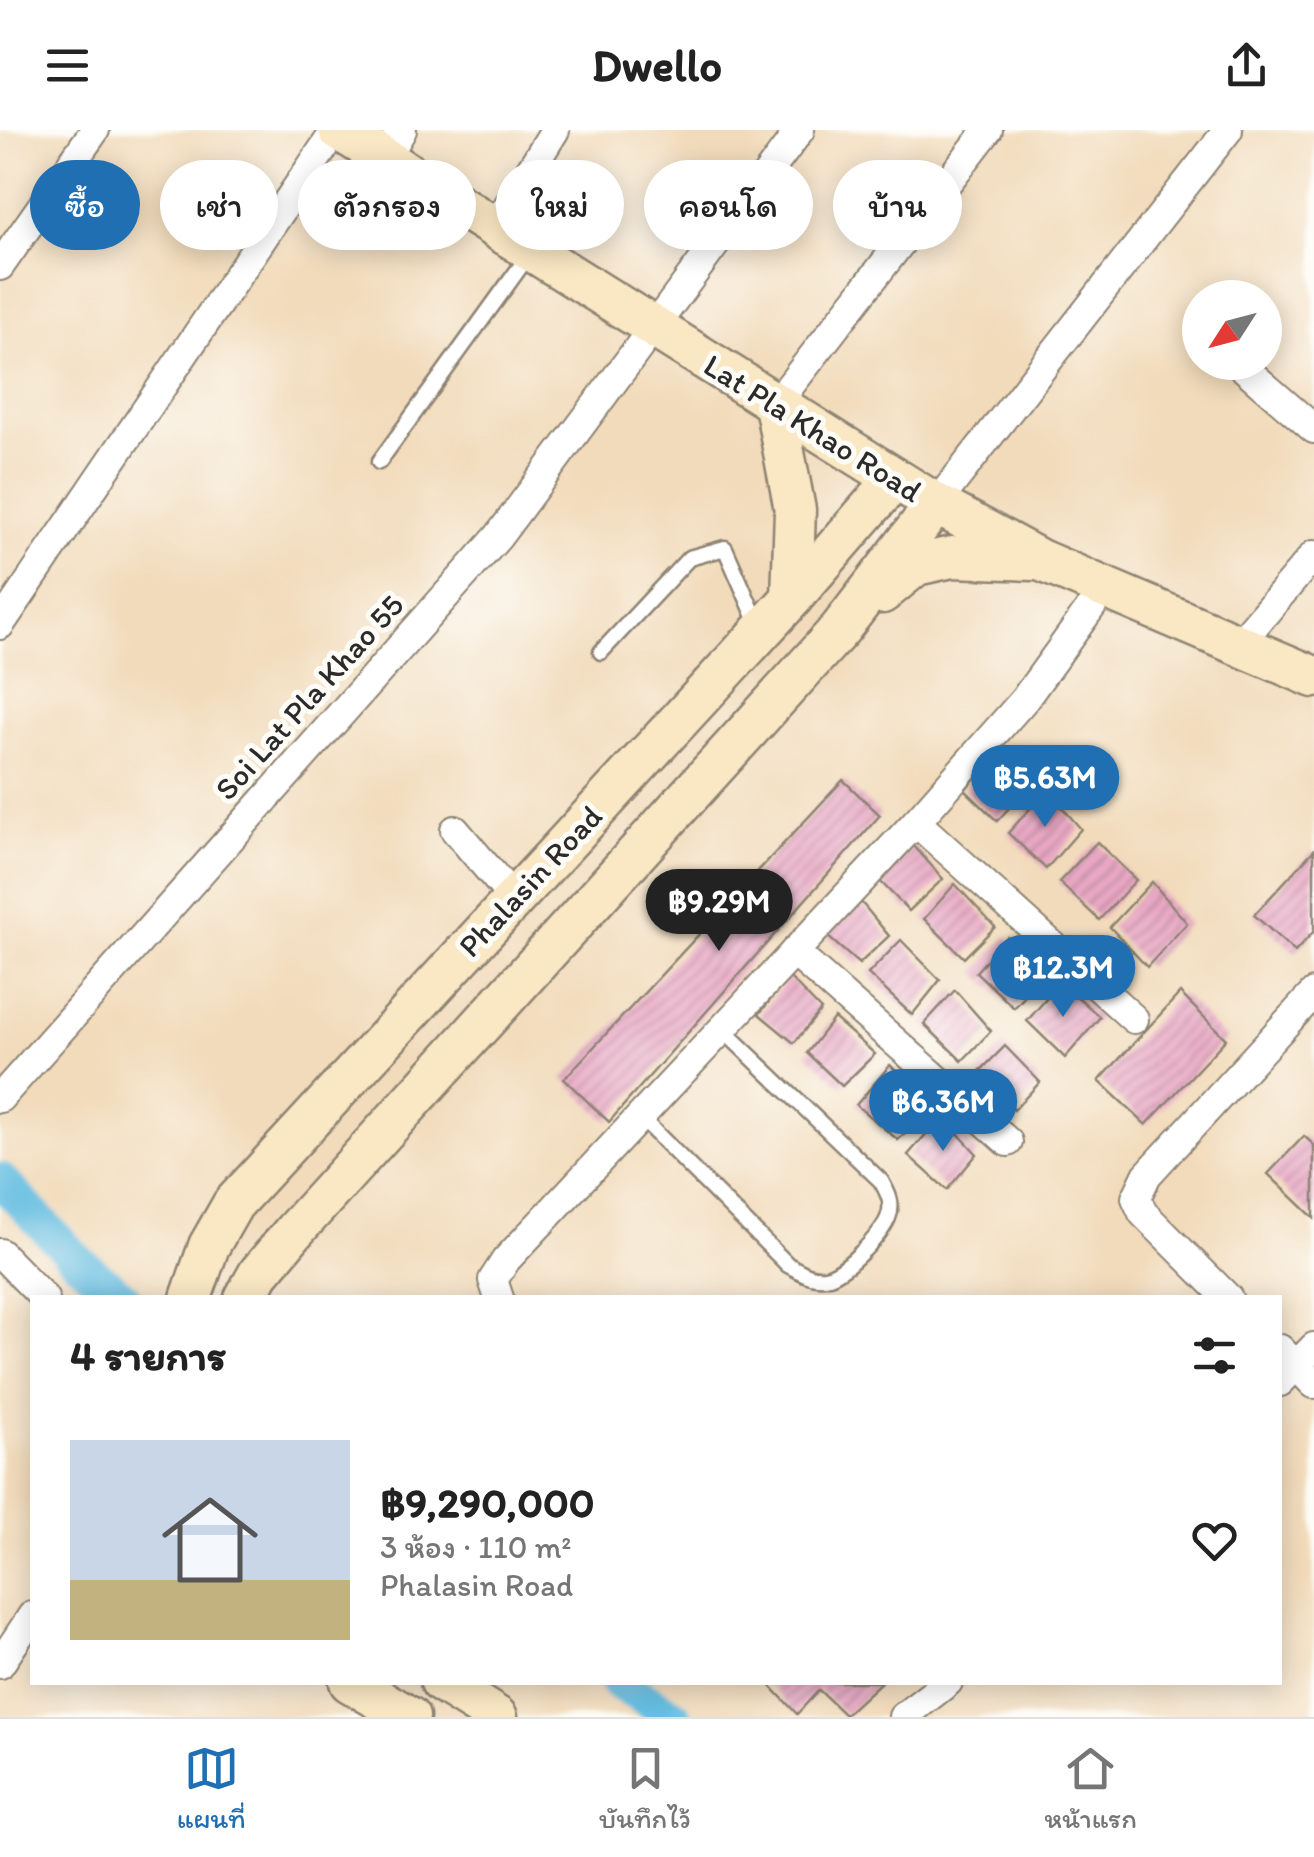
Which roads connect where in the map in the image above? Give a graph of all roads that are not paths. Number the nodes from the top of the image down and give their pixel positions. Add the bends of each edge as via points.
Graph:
1 (95, 130) edge
2 (337, 130) edge
3 (555, 130) edge
4 (800, 130) edge
5 (988, 130) edge
6 (1228, 130) edge
7 (394, 144) edge
8 (495, 226) joint
9 (532, 250) joint
10 (0, 266) edge
11 (653, 327) junction
12 (1258, 380) edge
13 (775, 404) junction
14 (1314, 429) edge
15 (379, 462) dead end
16 (894, 480) junction
17 (936, 504) junction
18 (1314, 555) edge
19 (1042, 561) junction
20 (1105, 588) junction
21 (792, 598) junction
22 (0, 625) edge
23 (840, 628) junction
24 (762, 630) junction
25 (1237, 646) junction
26 (601, 652) dead end
27 (1314, 677) edge
28 (916, 822) junction
29 (454, 830) dead end
30 (513, 898) junction
31 (794, 952) junction
32 (1314, 993) edge
33 (1134, 1019) dead end
34 (722, 1029) junction
35 (0, 1098) edge
36 (640, 1116) junction
37 (1008, 1142) dead end
38 (0, 1253) edge
39 (41, 1295) edge
40 (192, 1295) edge
41 (247, 1295) edge
42 (499, 1295) edge
43 (1225, 1295) edge
44 (30, 1619) edge
45 (0, 1664) edge
46 (355, 1685) edge
47 (447, 1685) edge
48 (944, 1685) edge
49 (408, 1717) edge
50 (497, 1717) edge
51 (903, 1717) edge

1 - 10 street
2 - 7 main road, Lat Pla Khao Road
2 - 22 street
3 - 8 street
4 - 11 street, Soi Lat Pla Khao 55
5 - 13 street
6 - 17 street
7 - 8 main road, Lat Pla Khao Road
9 - 11 main road, Lat Pla Khao Road
9 - 15 lane
11 - 13 main road, Lat Pla Khao Road
11 - 35 street, Soi Lat Pla Khao 55 via 498,537
12 - 14 street
13 - 16 main road, Lat Pla Khao Road
13 - 21 main road via 795,510
16 - 17 main road, Lat Pla Khao Road
16 - 21 main road, Phalasin Road
17 - 19 main road, Lat Pla Khao Road
17 - 23 main road, Phalasin Road
18 - 25 street
19 - 20 main road, Lat Pla Khao Road
19 - 23 main road via 952,557 916,566
20 - 25 main road, Lat Pla Khao Road
20 - 28 street via 1024,700
21 - 24 main road, Phalasin Road
23 - 41 main road, Phalasin Road via 296,1230
24 - 26 lane via 725,548 716,548 688,558
24 - 30 main road, Phalasin Road
25 - 27 main road, Lat Pla Khao Road
28 - 31 street
28 - 33 street
29 - 30 street
30 - 40 main road, Phalasin Road via 234,1204 209,1246
31 - 34 street
31 - 37 street
32 - 43 street via 1147,1175 1136,1198
34 - 36 street
34 - 36 lane via 890,1195 888,1219 842,1271 809,1276 788,1265
36 - 42 street via 506,1260 492,1280
38 - 39 street
44 - 45 street
46 - 49 main road
47 - 50 main road
48 - 51 street

